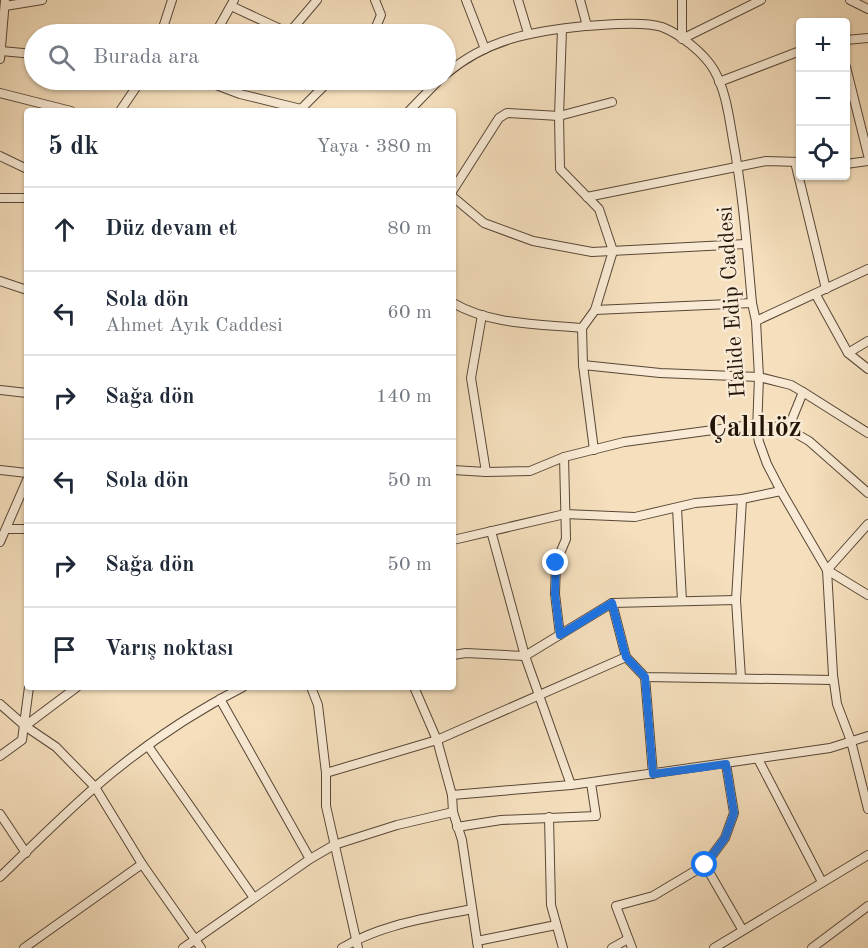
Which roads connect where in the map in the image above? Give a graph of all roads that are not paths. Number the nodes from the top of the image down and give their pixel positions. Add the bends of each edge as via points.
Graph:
1 (42, 0) edge
2 (172, 0) edge
3 (317, 0) edge
4 (375, 0) edge
5 (466, 0) edge
6 (518, 0) edge
7 (580, 0) edge
8 (682, 0) edge
9 (850, 0) edge
10 (755, 1) edge
11 (5, 3) edge
12 (232, 3) edge
13 (868, 9) edge
14 (164, 24) edge
15 (220, 24) edge
16 (274, 24) edge
17 (301, 24) edge
18 (377, 24) edge
19 (587, 26) junction
20 (562, 29) junction
21 (528, 33) junction
22 (868, 38) edge
23 (682, 39) junction
24 (850, 40) edge
25 (485, 49) junction
26 (796, 53) edge
27 (24, 54) edge
28 (1, 55) edge
29 (456, 66) edge
30 (847, 72) edge
31 (719, 82) junction
32 (134, 90) edge
33 (229, 90) edge
34 (320, 90) edge
35 (429, 90) edge
36 (0, 93) edge
37 (612, 102) dead end
38 (59, 108) edge
39 (122, 108) edge
40 (297, 108) edge
41 (302, 108) edge
42 (412, 108) edge
43 (559, 116) junction
44 (868, 155) edge
45 (0, 156) edge
46 (868, 160) edge
47 (796, 162) edge
48 (850, 163) edge
49 (738, 166) junction
50 (24, 168) edge
51 (802, 180) edge
52 (456, 185) edge
53 (587, 197) junction
54 (0, 198) edge
55 (24, 198) edge
56 (456, 200) edge
57 (746, 244) junction
58 (613, 251) junction
59 (868, 269) edge
60 (0, 281) edge
61 (24, 289) edge
62 (826, 290) junction
63 (816, 295) junction
64 (752, 303) junction
65 (456, 305) edge
66 (595, 310) junction
67 (482, 315) junction
68 (756, 321) junction
69 (582, 328) junction
70 (868, 342) edge
71 (848, 353) junction
72 (583, 365) junction
73 (868, 369) edge
74 (759, 376) junction
75 (0, 390) edge
76 (803, 392) junction
77 (24, 393) edge
78 (758, 424) junction
79 (788, 429) junction
80 (868, 433) edge
81 (594, 450) junction
82 (564, 457) junction
83 (0, 470) edge
84 (456, 470) edge
85 (24, 472) edge
86 (486, 472) junction
87 (24, 487) edge
88 (781, 491) junction
89 (868, 493) edge
90 (742, 499) junction
91 (677, 508) junction
92 (565, 514) junction
93 (868, 524) edge
94 (7, 529) junction
95 (24, 529) edge
96 (491, 531) junction
97 (456, 539) edge
98 (0, 542) edge
99 (827, 570) junction
100 (868, 595) edge
101 (736, 600) junction
102 (682, 601) junction
103 (612, 603) junction
104 (560, 635) junction
105 (456, 655) edge
106 (525, 656) junction
107 (626, 657) junction
108 (645, 677) junction
109 (741, 678) junction
110 (834, 680) junction
111 (29, 690) edge
112 (73, 690) edge
113 (237, 690) edge
114 (312, 690) edge
115 (415, 690) edge
116 (538, 694) junction
117 (220, 699) junction
118 (0, 704) edge
119 (25, 726) junction
120 (868, 736) edge
121 (437, 740) junction
122 (851, 741) junction
123 (148, 746) junction
124 (0, 756) edge
125 (758, 759) junction
126 (726, 764) junction
127 (326, 772) junction
128 (653, 774) junction
129 (591, 783) junction
130 (571, 785) junction
131 (95, 787) junction
132 (452, 795) junction
133 (868, 808) edge
134 (453, 813) junction
135 (0, 814) edge
136 (549, 817) junction
137 (457, 828) junction
138 (334, 845) junction
139 (26, 853) junction
140 (868, 856) edge
141 (310, 859) junction
142 (142, 864) junction
143 (705, 865) junction
144 (0, 877) edge
145 (822, 882) junction
146 (254, 898) junction
147 (868, 906) edge
148 (472, 909) junction
149 (556, 924) junction
150 (742, 929) junction
151 (196, 939) junction
152 (628, 939) junction
153 (358, 943) edge
154 (478, 944) edge
155 (24, 948) edge
156 (183, 948) edge
157 (201, 948) edge
158 (342, 948) edge
159 (563, 948) edge
160 (612, 948) edge
161 (632, 948) edge
162 (714, 948) edge
163 (812, 948) edge

1 - 11 street
2 - 14 street
3 - 17 street
4 - 18 street via 381,15
5 - 25 street
6 - 21 street
7 - 19 street
8 - 23 street
9 - 13 street
10 - 23 street
11 - 28 street
12 - 15 street
12 - 16 street
19 - 20 street, Halide Edip Caddesi
19 - 23 street, Halide Edip Caddesi via 652,25
20 - 21 street, Halide Edip Caddesi
20 - 43 street
21 - 25 street, Halide Edip Caddesi
22 - 24 street
23 - 31 street, Halide Edip Caddesi via 705,59
25 - 29 street, Halide Edip Caddesi
26 - 31 street
27 - 28 street
30 - 44 street
31 - 49 street, Halide Edip Caddesi via 728,107
32 - 39 street
33 - 40 street
34 - 41 street
35 - 42 street
36 - 38 street
37 - 43 street
43 - 52 street via 507,112 499,118
43 - 53 street via 560,170
45 - 50 street
46 - 48 street
47 - 49 street via 766,160
49 - 53 street
49 - 57 street, Halide Edip Caddesi
51 - 62 street
53 - 58 street via 599,209
54 - 55 street
56 - 58 street via 484,223 533,241 592,252
57 - 58 street
57 - 64 street, Halide Edip Caddesi
58 - 66 street
59 - 62 street
60 - 61 street
62 - 63 street
63 - 68 street
63 - 71 street
64 - 66 street
64 - 68 street, Halide Edip Caddesi
65 - 67 street
66 - 69 street
67 - 69 street
67 - 86 street via 471,378
68 - 74 street, Halide Edip Caddesi
69 - 72 street
70 - 71 street
71 - 73 street
72 - 74 street via 660,373
72 - 81 street
74 - 76 street
74 - 78 street, Halide Edip Caddesi
75 - 77 street
76 - 79 street
76 - 80 street
78 - 79 street
78 - 81 street via 624,442
78 - 88 street, Halide Edip Caddesi via 762,452
79 - 89 street via 809,441
81 - 82 street
82 - 86 street via 530,471
82 - 92 street
83 - 85 street
84 - 86 street
87 - 94 street
88 - 90 street
88 - 99 street, Halide Edip Caddesi
90 - 91 street
90 - 101 street
91 - 92 street via 636,517
91 - 102 street
92 - 96 street
92 - 104 street via 566,539 556,563
93 - 99 street
94 - 95 street
94 - 98 street
96 - 97 street
96 - 106 street
99 - 100 street
99 - 110 street, Halide Edip Caddesi
101 - 102 street
101 - 109 street
102 - 103 street
103 - 104 street
103 - 107 street
104 - 106 street
105 - 106 street
106 - 116 street
107 - 108 street
107 - 116 street
108 - 109 street
108 - 128 street
109 - 110 street
110 - 122 street, Halide Edip Caddesi via 837,704
111 - 119 street
112 - 119 street
113 - 117 street
114 - 127 street via 318,705
115 - 121 street
116 - 121 street
116 - 130 street
117 - 123 street
117 - 141 street
118 - 119 street
119 - 124 street via 22,740
119 - 131 street via 56,747
120 - 122 street
121 - 127 street
121 - 132 street
122 - 125 street
122 - 133 street, Halide Edip Caddesi
123 - 131 street
123 - 146 street
125 - 126 street
125 - 145 street
126 - 128 street
126 - 143 street via 734,813 725,838
127 - 138 street via 326,806
128 - 129 street
129 - 130 street
129 - 136 street via 596,816
130 - 132 street
131 - 139 street
131 - 142 street
132 - 134 street
134 - 137 street
134 - 138 street
135 - 139 street
136 - 137 street
136 - 149 street via 550,905
137 - 148 street
138 - 141 street
138 - 153 street
139 - 144 street
140 - 145 street
141 - 146 street
142 - 151 street
142 - 155 street
143 - 150 street
143 - 152 street via 653,896 616,906
145 - 150 street
146 - 151 street
147 - 163 street
148 - 153 street via 400,923
148 - 154 street
149 - 154 street
149 - 159 street
150 - 162 street
151 - 156 street
151 - 157 street
152 - 160 street
152 - 161 street
153 - 158 street

